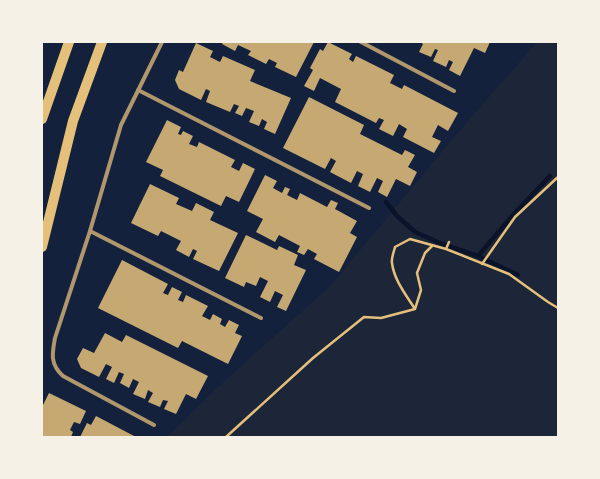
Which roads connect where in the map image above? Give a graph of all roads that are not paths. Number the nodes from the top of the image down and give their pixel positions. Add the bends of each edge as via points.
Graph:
1 (69, 42) edge
2 (102, 42) edge
3 (162, 42) edge
4 (361, 42) edge
5 (138, 90) junction
6 (454, 91) dead end
7 (42, 119) edge
8 (369, 208) dead end
9 (90, 231) junction
10 (42, 248) edge
11 (261, 318) dead end
12 (154, 425) dead end

1 - 7 main road
2 - 10 main road via 73,121
3 - 5 street
4 - 6 street
5 - 8 street
5 - 9 street via 121,124
9 - 11 street
9 - 12 street via 55,338 52,356 54,364 64,376

